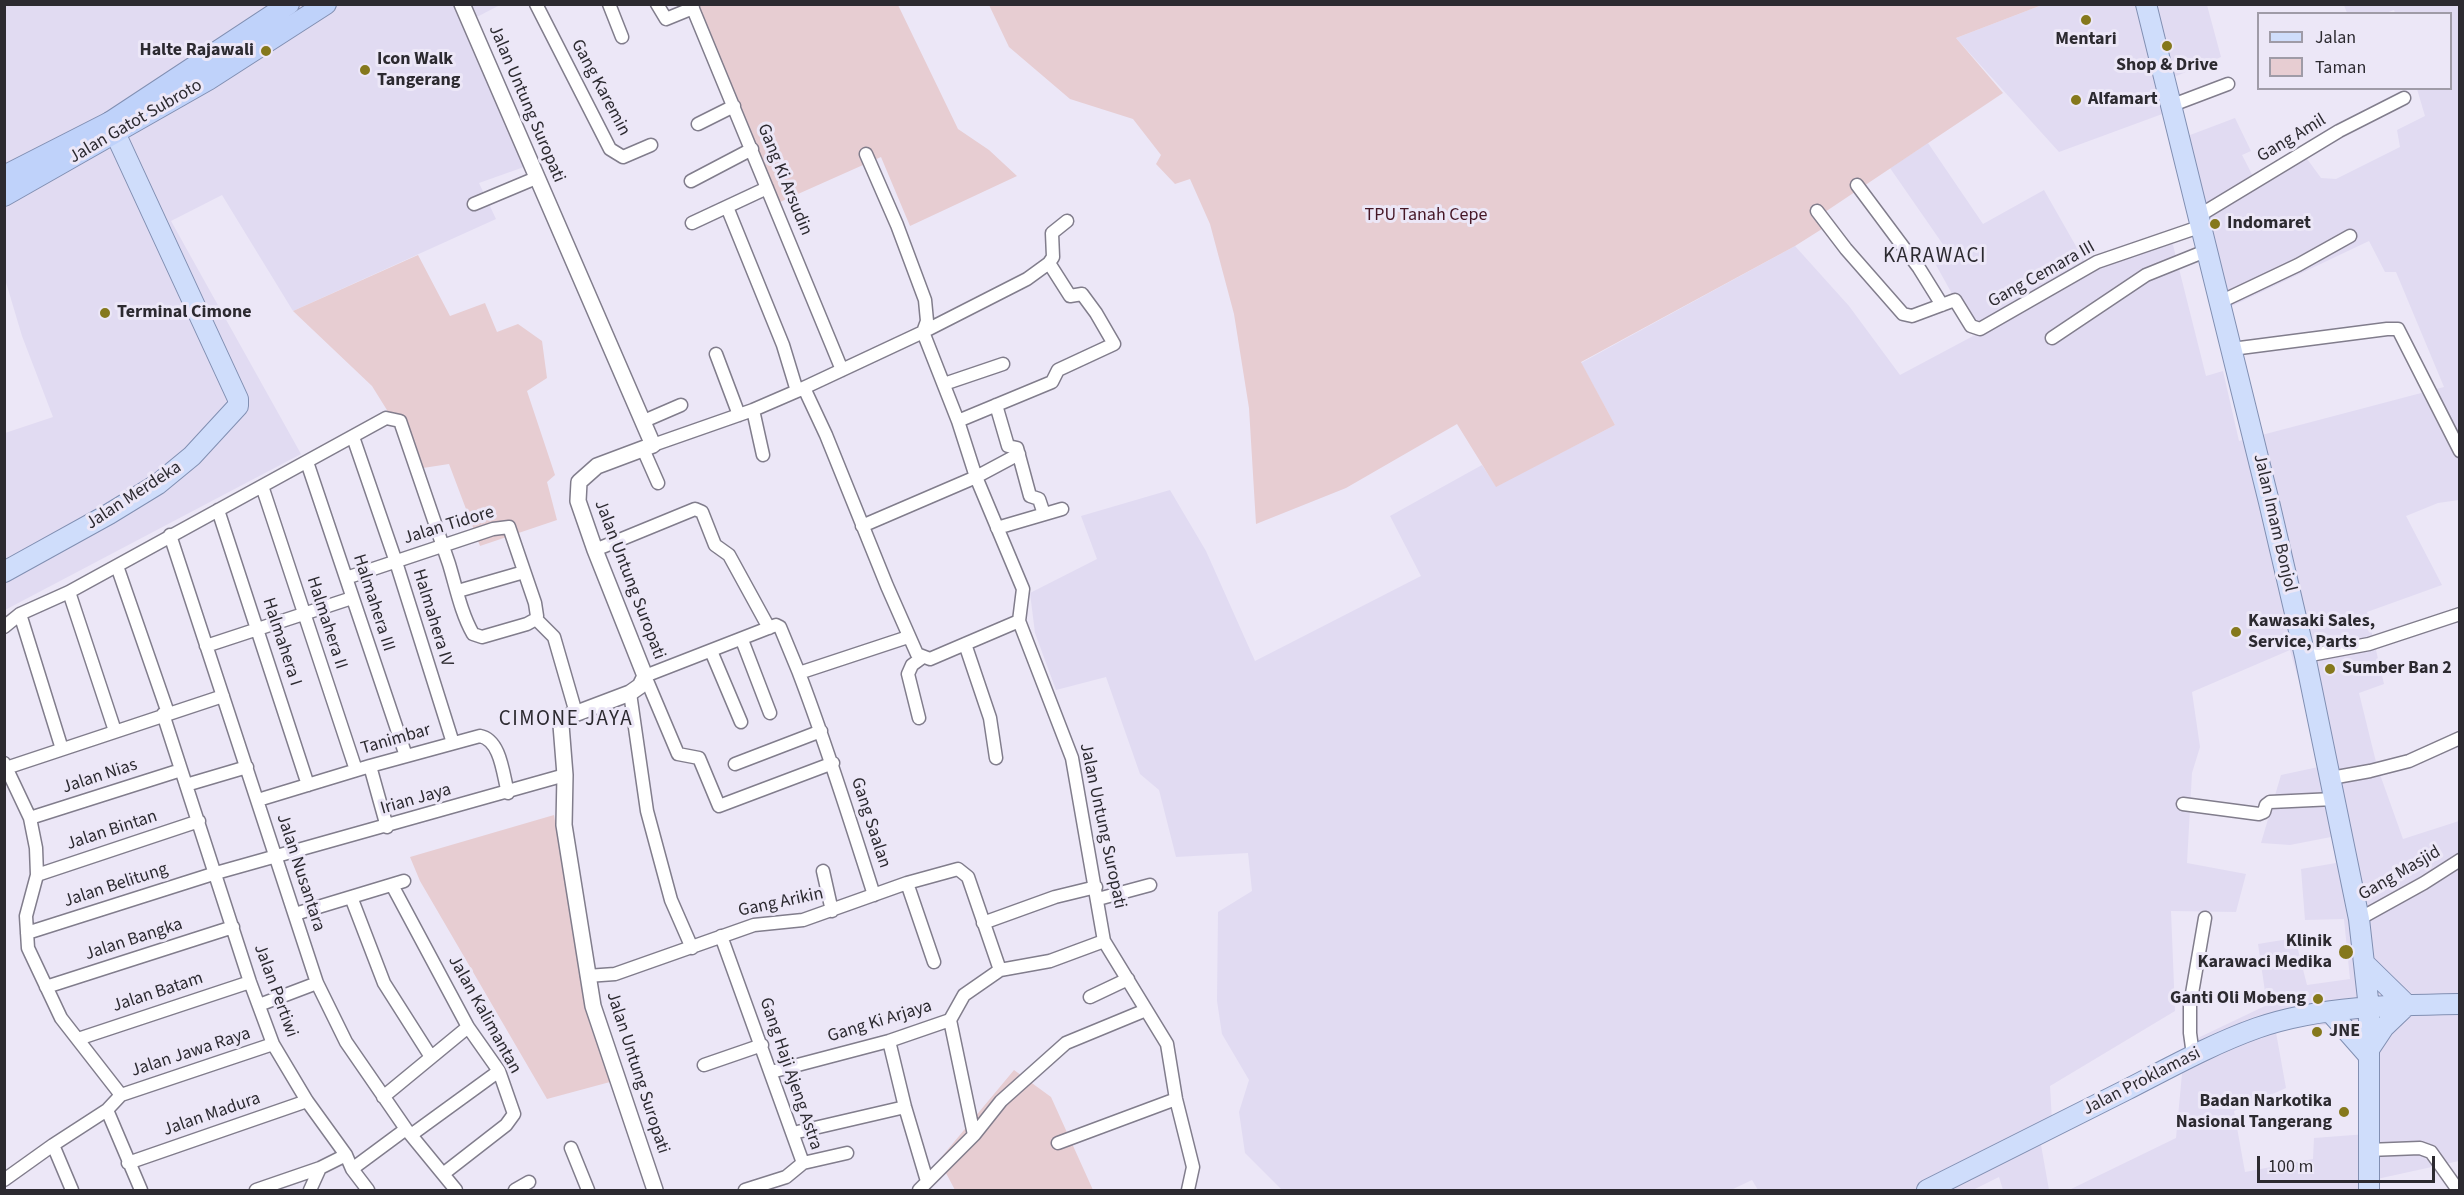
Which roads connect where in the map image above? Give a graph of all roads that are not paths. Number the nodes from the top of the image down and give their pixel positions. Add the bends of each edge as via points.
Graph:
1 (289, 4) edge
2 (326, 4) edge
3 (462, 4) edge
4 (536, 4) edge
5 (609, 4) edge
6 (657, 4) edge
7 (2147, 5) edge
8 (692, 6) edge
9 (622, 37) dead end
10 (2228, 84) dead end
11 (2404, 98) dead end
12 (734, 106) junction
13 (2170, 106) junction
14 (698, 124) dead end
15 (113, 128) junction
16 (651, 145) dead end
17 (752, 149) junction
18 (866, 154) dead end
19 (4, 176) edge
20 (536, 178) junction
21 (691, 181) dead end
22 (1857, 185) dead end
23 (767, 188) junction
24 (4, 196) edge
25 (474, 204) dead end
26 (727, 207) junction
27 (1817, 211) dead end
28 (2201, 220) junction
29 (1067, 221) dead end
30 (692, 223) dead end
31 (2350, 236) dead end
32 (2208, 250) junction
33 (1049, 263) junction
34 (2220, 302) junction
35 (1942, 305) junction
36 (923, 332) junction
37 (2052, 338) dead end
38 (2232, 349) junction
39 (716, 354) dead end
40 (1004, 364) dead end
41 (842, 370) junction
42 (944, 384) junction
43 (801, 389) junction
44 (681, 405) dead end
45 (996, 405) junction
46 (753, 410) junction
47 (739, 415) junction
48 (644, 421) junction
49 (958, 421) junction
50 (353, 437) junction
51 (648, 447) junction
52 (2460, 451) edge
53 (1018, 454) junction
54 (763, 455) dead end
55 (307, 462) junction
56 (976, 477) junction
57 (658, 483) dead end
58 (262, 486) junction
59 (1062, 509) dead end
60 (218, 510) junction
61 (1044, 514) junction
62 (862, 526) junction
63 (997, 528) junction
64 (170, 535) junction
65 (443, 547) junction
66 (595, 550) junction
67 (396, 562) junction
68 (117, 566) junction
69 (4, 572) edge
70 (524, 572) junction
71 (346, 578) junction
72 (458, 591) junction
73 (69, 592) junction
74 (352, 598) junction
75 (303, 612) junction
76 (20, 614) junction
77 (2460, 615) edge
78 (536, 619) junction
79 (1019, 621) junction
80 (4, 627) edge
81 (257, 627) junction
82 (769, 628) junction
83 (908, 637) junction
84 (742, 640) junction
85 (965, 644) junction
86 (206, 646) junction
87 (711, 651) junction
88 (2305, 656) junction
89 (923, 657) junction
90 (799, 673) junction
91 (645, 676) junction
92 (630, 693) junction
93 (223, 696) junction
94 (576, 713) junction
95 (770, 713) dead end
96 (166, 714) junction
97 (919, 717) dead end
98 (741, 722) dead end
99 (115, 731) junction
100 (821, 731) junction
101 (2460, 738) edge
102 (453, 743) junction
103 (62, 749) junction
104 (405, 756) junction
105 (996, 758) dead end
106 (833, 763) junction
107 (735, 764) dead end
108 (5, 766) edge
109 (370, 766) junction
110 (247, 767) junction
111 (181, 770) junction
112 (356, 770) junction
113 (565, 775) junction
114 (2331, 778) junction
115 (186, 785) junction
116 (308, 785) junction
117 (508, 793) junction
118 (2334, 799) junction
119 (258, 800) junction
120 (2183, 804) dead end
121 (30, 818) junction
122 (199, 821) junction
123 (387, 827) junction
124 (276, 857) junction
125 (2460, 860) edge
126 (822, 871) dead end
127 (216, 873) junction
128 (37, 874) junction
129 (907, 883) junction
130 (1150, 885) dead end
131 (1097, 893) junction
132 (874, 895) junction
133 (351, 897) junction
134 (832, 911) junction
135 (295, 914) junction
136 (2205, 918) dead end
137 (2359, 919) junction
138 (983, 923) junction
139 (233, 927) junction
140 (27, 933) junction
141 (721, 936) junction
142 (1104, 941) junction
143 (692, 948) junction
144 (934, 962) dead end
145 (2364, 963) junction
146 (1000, 970) junction
147 (587, 976) junction
148 (1128, 979) junction
149 (250, 982) junction
150 (317, 983) junction
151 (46, 987) junction
152 (1090, 997) dead end
153 (2460, 1004) edge
154 (259, 1005) junction
155 (2407, 1005) junction
156 (2369, 1008) junction
157 (1146, 1010) junction
158 (2331, 1013) junction
159 (950, 1020) junction
160 (468, 1027) junction
161 (78, 1039) junction
162 (889, 1041) junction
163 (273, 1044) junction
164 (762, 1045) junction
165 (2368, 1053) junction
166 (2193, 1055) junction
167 (431, 1057) junction
168 (704, 1065) dead end
169 (499, 1071) junction
170 (771, 1072) junction
171 (121, 1095) junction
172 (383, 1097) junction
173 (1176, 1099) junction
174 (307, 1101) junction
175 (905, 1107) junction
176 (107, 1110) junction
177 (409, 1132) junction
178 (793, 1133) junction
179 (974, 1136) junction
180 (1058, 1143) dead end
181 (53, 1145) junction
182 (571, 1148) dead end
183 (2368, 1150) junction
184 (848, 1153) dead end
185 (346, 1155) junction
186 (128, 1163) junction
187 (803, 1163) junction
188 (320, 1168) junction
189 (352, 1169) junction
190 (443, 1174) junction
191 (4, 1180) edge
192 (923, 1186) edge
193 (72, 1191) edge
194 (141, 1191) edge
195 (256, 1191) edge
196 (310, 1191) edge
197 (368, 1191) edge
198 (456, 1191) edge
199 (588, 1191) edge
200 (655, 1191) edge
201 (745, 1191) edge
202 (1188, 1191) edge
203 (1928, 1191) edge
204 (2369, 1191) edge
205 (2458, 1191) edge

1 - 15 highway
2 - 15 highway, Jalan Gatot Subroto via 208,80
3 - 20 street, Jalan Untung Suropati
4 - 16 street, Gang Karemin via 610,149 623,157
5 - 9 street
6 - 8 street via 666,19
7 - 13 main road, Jalan Imam Bonjol
8 - 12 street, Gang Ki Arsudin
10 - 13 street
11 - 28 street, Gang Amil via 2339,131
12 - 14 street
12 - 17 street, Gang Ki Arsudin
13 - 28 main road, Jalan Imam Bonjol
15 - 19 highway
15 - 24 highway, Jalan Gatot Subroto
15 - 69 main road, Jalan Merdeka via 238,406 192,456 158,484
17 - 21 street
17 - 23 street, Gang Ki Arsudin
18 - 36 street via 925,300 927,321
20 - 25 street
20 - 48 street, Jalan Untung Suropati
22 - 35 street
23 - 26 street
23 - 41 street, Gang Ki Arsudin
26 - 30 street
26 - 43 street
27 - 35 street via 1903,314 1912,316
28 - 32 main road, Jalan Imam Bonjol
28 - 35 street, Gang Cemara III via 2097,262 1980,329 1971,326 1955,300
29 - 33 street via 1052,233 1053,257
31 - 34 street
32 - 34 main road, Jalan Imam Bonjol
32 - 37 street via 2146,275
33 - 36 street via 1027,279
33 - 45 street via 1070,296 1082,294 1114,344 1058,370 1052,382
34 - 38 main road, Jalan Imam Bonjol
36 - 41 street
36 - 42 street, Jalan Untung Suropati
38 - 52 street via 2398,329
38 - 88 main road, Jalan Imam Bonjol
39 - 47 street
40 - 42 street
41 - 43 street
42 - 49 street, Jalan Untung Suropati
43 - 46 street
43 - 62 street via 826,435
44 - 48 street
45 - 49 street
45 - 53 street via 1008,446 1016,447
46 - 47 street
46 - 54 street
47 - 51 street
48 - 51 street, Jalan Untung Suropati
49 - 56 street, Jalan Untung Suropati
50 - 55 street
50 - 65 street via 386,418 400,421
50 - 67 street, Halmahera IV
51 - 57 street
51 - 66 street, Jalan Untung Suropati via 597,466 579,482 578,501
53 - 56 street
53 - 61 street via 1031,497 1039,499
55 - 58 street
55 - 71 street, Halmahera III
56 - 62 street
56 - 63 street, Jalan Untung Suropati
58 - 60 street
58 - 75 street, Halmahera II
59 - 61 street
60 - 64 street
60 - 81 street, Halmahera I
61 - 63 street
62 - 83 street
63 - 79 street, Jalan Untung Suropati via 1023,589
64 - 68 street
64 - 86 street, Jalan Nusantara
65 - 67 street, Jalan Tidore
65 - 70 street, Jalan Tidore via 509,527
65 - 72 street
66 - 82 street via 695,509 702,512 715,545 729,555
66 - 91 street, Jalan Untung Suropati
67 - 71 street, Jalan Tidore
67 - 102 street, Halmahera IV
68 - 73 street
68 - 96 street, Jalan Pertiwi
70 - 72 street
70 - 78 street, Jalan Tidore
71 - 74 street, Halmahera III
72 - 78 street via 473,634 482,637
73 - 76 street
73 - 99 street
74 - 75 street
74 - 104 street, Halmahera III
75 - 81 street
75 - 112 street, Halmahera II
76 - 80 street
76 - 103 street
77 - 88 street via 2368,644
78 - 94 street via 554,637
79 - 85 street
79 - 131 street, Jalan Untung Suropati via 1072,758
81 - 86 street
81 - 116 street, Halmahera I
82 - 84 street
82 - 90 street, Gang Saalan via 780,627
83 - 89 street via 916,654
83 - 90 street
84 - 87 street
84 - 95 street
85 - 89 street via 930,659
85 - 105 street via 990,718
86 - 93 street, Jalan Nusantara
87 - 91 street
87 - 98 street
88 - 114 main road, Jalan Imam Bonjol
89 - 97 street via 908,674
90 - 100 street, Gang Saalan
91 - 92 street, Jalan Untung Suropati
91 - 106 street via 678,754 699,758 719,806
92 - 94 street, Jalan Untung Suropati
92 - 143 street via 647,811 671,900
93 - 96 street
93 - 110 street, Jalan Nusantara
94 - 113 street, Jalan Untung Suropati via 564,718 561,725
96 - 99 street
96 - 111 street, Jalan Pertiwi
99 - 103 street
100 - 106 street, Gang Saalan
100 - 107 street
101 - 114 street via 2409,761
102 - 104 street, Tanimbar
102 - 117 street, Tanimbar via 480,736 492,741
103 - 108 street
104 - 109 street, Tanimbar
106 - 132 street, Gang Saalan
108 - 121 street
109 - 112 street, Tanimbar
109 - 123 street
110 - 115 street
110 - 119 street, Jalan Nusantara
111 - 115 street, Jalan Pertiwi
111 - 121 street, Jalan Nias
112 - 116 street, Tanimbar
113 - 117 street, Irian Jaya
113 - 147 street, Jalan Untung Suropati via 564,825
114 - 118 main road, Jalan Imam Bonjol
115 - 122 street, Jalan Pertiwi
116 - 119 street, Tanimbar
117 - 123 street, Irian Jaya
118 - 120 street via 2270,802 2259,814
118 - 137 main road, Jalan Imam Bonjol
119 - 124 street, Jalan Nusantara
121 - 128 street
122 - 127 street, Jalan Pertiwi
122 - 128 street, Jalan Bintan
123 - 124 street, Irian Jaya
124 - 127 street, Irian Jaya
124 - 135 street, Jalan Nusantara
125 - 137 street, Gang Masjid
126 - 134 street
127 - 139 street, Jalan Pertiwi
127 - 140 street, Jalan Belitung
128 - 140 street via 26,916
129 - 132 street, Gang Arikin
129 - 138 street, Gang Arikin via 958,869 968,876
129 - 144 street
130 - 131 street
131 - 138 street via 1055,897
131 - 142 street, Jalan Untung Suropati
132 - 134 street, Gang Arikin
133 - 135 street
133 - 160 street, Jalan Kalimantan via 398,883
133 - 167 street via 384,983
134 - 141 street, Gang Arikin via 803,920 754,925
135 - 150 street, Jalan Nusantara
136 - 166 street via 2190,1005
137 - 145 main road, Jalan Imam Bonjol
138 - 146 street, Gang Arikin
139 - 149 street, Jalan Pertiwi
139 - 151 street, Jalan Bangka
140 - 151 street via 28,948
141 - 143 street, Gang Arikin
141 - 164 street, Gang Haji Ajeng Astra
142 - 146 street via 1050,961
142 - 148 street, Jalan Untung Suropati
143 - 147 street, Gang Arikin via 615,974
145 - 155 main road
145 - 156 main road, Jalan Imam Bonjol
146 - 159 street via 964,995
147 - 200 street, Jalan Untung Suropati via 593,1006
148 - 152 street
148 - 157 street, Jalan Untung Suropati
149 - 154 street, Jalan Pertiwi
149 - 161 street, Jalan Batam
150 - 154 street
150 - 172 street, Jalan Nusantara via 346,1042
151 - 161 street via 61,1018
153 - 155 main road, Jalan Proklamasi
154 - 163 street, Jalan Pertiwi
155 - 156 main road, Jalan Proklamasi
155 - 165 main road via 2384,1027
156 - 158 main road, Jalan Proklamasi
156 - 165 main road, Jalan Imam Bonjol
157 - 173 street, Jalan Untung Suropati via 1167,1044
157 - 179 street via 1066,1043 1001,1101
158 - 165 main road
158 - 166 main road, Jalan Proklamasi via 2257,1028
159 - 162 street, Gang Ki Arjaya
159 - 179 street, Gang Ki Arjaya
160 - 167 street
160 - 169 street, Jalan Kalimantan
161 - 171 street
162 - 170 street, Gang Ki Arjaya
162 - 175 street
163 - 171 street, Jalan Jawa Raya
163 - 174 street, Jalan Pertiwi
164 - 168 street
164 - 170 street, Gang Haji Ajeng Astra
165 - 183 main road, Jalan Imam Bonjol
166 - 203 main road, Jalan Proklamasi
167 - 172 street
169 - 177 street
169 - 190 street, Jalan Kalimantan via 514,1114 506,1125
170 - 178 street, Gang Haji Ajeng Astra
171 - 176 street, Jalan Jawa Raya
172 - 177 street, Jalan Nusantara
173 - 180 street
173 - 202 street, Jalan Untung Suropati via 1193,1167
174 - 185 street, Jalan Pertiwi
174 - 186 street, Jalan Madura
175 - 178 street
175 - 192 street
176 - 181 street, Jalan Jawa Raya
176 - 186 street
177 - 189 street
177 - 190 street, Jalan Nusantara
178 - 187 street, Gang Haji Ajeng Astra
179 - 192 street
181 - 191 street, Jalan Jawa Raya
181 - 193 street
182 - 199 street
183 - 204 main road, Jalan Imam Bonjol
183 - 205 street via 2420,1148 2431,1152
184 - 187 street
185 - 188 street
185 - 189 street, Jalan Pertiwi
186 - 194 street
187 - 201 street, Gang Haji Ajeng Astra via 786,1177
188 - 195 street
188 - 196 street
189 - 197 street, Jalan Pertiwi
190 - 198 street, Jalan Nusantara

